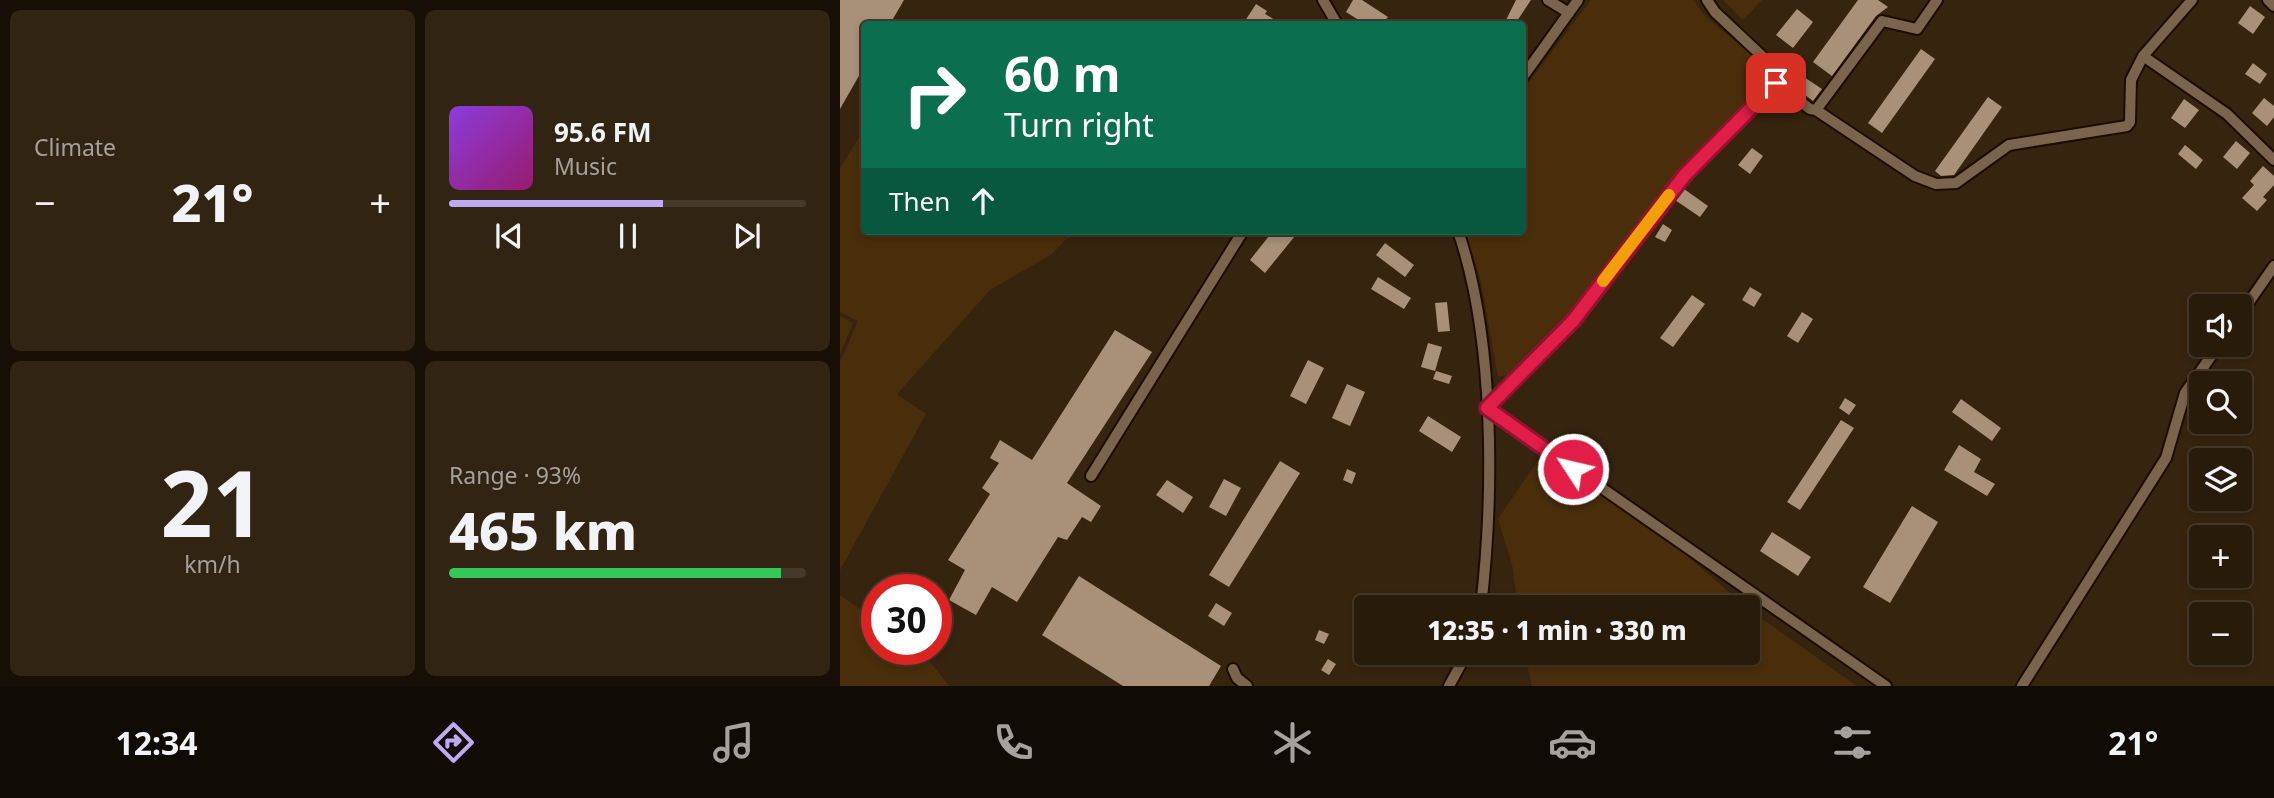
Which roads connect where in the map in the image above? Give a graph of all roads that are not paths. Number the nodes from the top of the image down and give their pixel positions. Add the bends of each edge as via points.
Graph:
1 (1323, 0) edge
2 (1548, 0) edge
3 (1578, 0) edge
4 (1707, 0) edge
5 (1937, 0) edge
6 (2192, 0) edge
7 (2268, 0) edge
8 (2274, 6) edge
9 (1569, 13) junction
10 (1335, 21) edge
11 (2143, 56) junction
12 (1526, 72) edge
13 (1776, 83) junction
14 (1816, 110) junction
15 (2274, 160) edge
16 (1241, 235) edge
17 (1459, 235) edge
18 (2274, 266) edge
19 (2252, 298) edge
20 (2211, 357) edge
21 (1091, 476) dead end
22 (1482, 595) edge
23 (1460, 665) edge
24 (1233, 669) dead end
25 (1247, 686) edge
26 (1449, 686) edge
27 (1886, 686) edge
28 (2022, 686) edge

1 - 10 street
2 - 9 street
3 - 9 street
4 - 13 street via 1764,58
5 - 14 street via 1917,29 1882,21
6 - 11 street
7 - 8 street
9 - 12 street
11 - 14 street via 2131,80 2127,126 2009,145 1956,183 1936,184 1914,177
11 - 15 street via 2227,114
13 - 14 street
13 - 27 street via 1684,176 1573,321 1487,408
16 - 21 street
17 - 22 street via 1471,269 1488,421
18 - 19 street
20 - 28 street via 2185,394 2166,458
23 - 26 street
24 - 25 street

